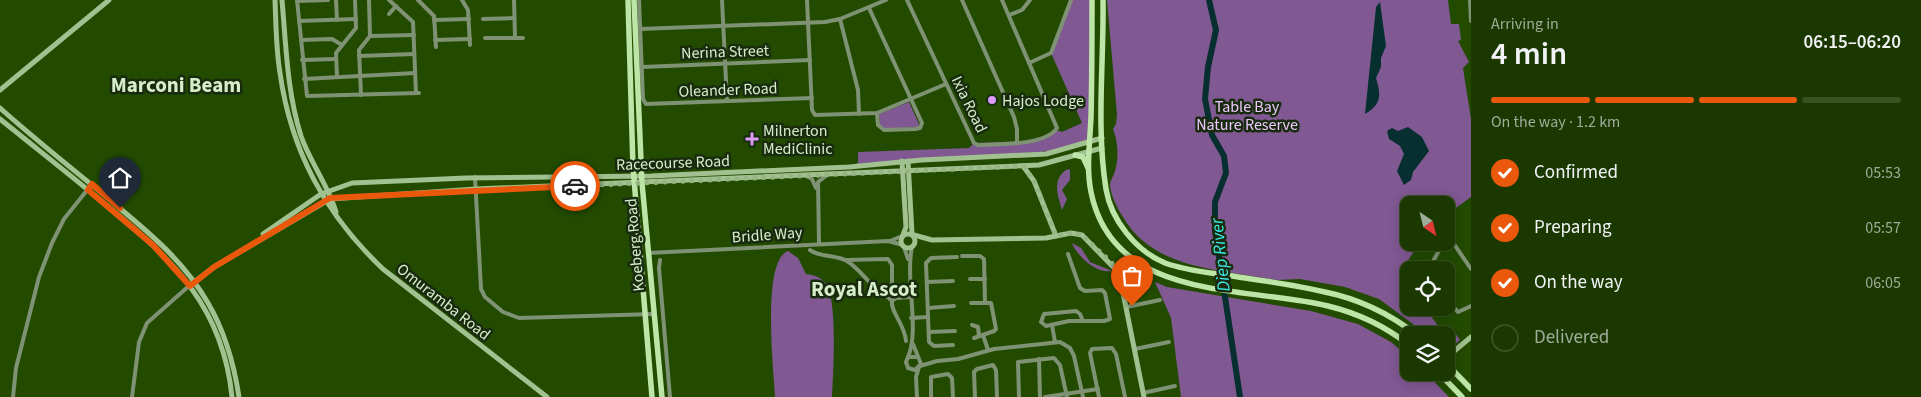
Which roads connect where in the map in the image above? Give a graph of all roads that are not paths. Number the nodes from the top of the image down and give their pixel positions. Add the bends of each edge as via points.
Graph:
1 (109, 0) edge
2 (274, 0) edge
3 (282, 0) edge
4 (328, 0) edge
5 (336, 0) edge
6 (355, 0) edge
7 (369, 0) edge
8 (389, 0) edge
9 (418, 0) edge
10 (462, 0) edge
11 (514, 0) edge
12 (628, 0) edge
13 (634, 0) edge
14 (639, 0) edge
15 (722, 0) edge
16 (807, 0) edge
17 (886, 0) edge
18 (907, 0) edge
19 (962, 0) edge
20 (1002, 0) edge
21 (1030, 0) edge
22 (1071, 0) edge
23 (1092, 0) edge
24 (1103, 0) edge
25 (1470, 0) edge
26 (297, 1) edge
27 (396, 6) junction
28 (869, 8) junction
29 (389, 14) dead end
30 (1009, 16) junction
31 (514, 18) junction
32 (356, 19) junction
33 (469, 19) junction
34 (483, 19) dead end
35 (840, 19) junction
36 (336, 20) junction
37 (434, 20) junction
38 (1471, 20) edge
39 (299, 21) junction
40 (808, 22) junction
41 (724, 26) junction
42 (640, 29) junction
43 (414, 35) junction
44 (370, 36) junction
45 (485, 38) dead end
46 (515, 38) junction
47 (523, 38) dead end
48 (470, 39) junction
49 (301, 40) junction
50 (435, 40) junction
51 (342, 45) junction
52 (470, 45) dead end
53 (436, 47) dead end
54 (414, 54) junction
55 (359, 56) junction
56 (336, 59) junction
57 (302, 60) junction
58 (810, 60) junction
59 (1029, 63) junction
60 (725, 64) junction
61 (642, 67) junction
62 (415, 73) junction
63 (360, 76) junction
64 (337, 77) junction
65 (304, 78) junction
66 (946, 84) junction
67 (0, 90) edge
68 (361, 95) junction
69 (812, 98) junction
70 (911, 98) junction
71 (727, 101) junction
72 (0, 108) edge
73 (877, 113) junction
74 (859, 114) junction
75 (0, 119) edge
76 (1102, 138) junction
77 (1090, 141) junction
78 (1017, 143) junction
79 (1102, 148) junction
80 (1090, 150) junction
81 (1075, 155) junction
82 (905, 161) junction
83 (1039, 165) junction
84 (1023, 166) junction
85 (905, 171) junction
86 (1089, 172) junction
87 (827, 175) junction
88 (633, 176) junction
89 (642, 176) junction
90 (806, 176) junction
91 (475, 177) junction
92 (1034, 181) junction
93 (642, 183) junction
94 (92, 184) junction
95 (634, 184) junction
96 (476, 189) junction
97 (88, 190) junction
98 (817, 190) junction
99 (327, 191) junction
100 (321, 194) junction
101 (328, 199) junction
102 (913, 235) junction
103 (903, 236) junction
104 (1056, 236) junction
105 (932, 240) junction
106 (888, 241) junction
107 (818, 244) junction
108 (1455, 245) edge
109 (904, 246) junction
110 (914, 246) junction
111 (810, 250) dead end
112 (648, 253) junction
113 (1068, 254) dead end
114 (233, 256) junction
115 (962, 256) dead end
116 (957, 257) dead end
117 (660, 260) dead end
118 (845, 260) junction
119 (856, 260) junction
120 (909, 264) junction
121 (856, 267) junction
122 (1471, 269) edge
123 (970, 279) dead end
124 (985, 279) junction
125 (927, 282) junction
126 (953, 282) dead end
127 (192, 284) junction
128 (890, 296) junction
129 (910, 297) junction
130 (896, 298) junction
131 (1160, 300) dead end
132 (892, 302) junction
133 (985, 302) junction
134 (970, 303) dead end
135 (954, 306) dead end
136 (1471, 306) edge
137 (1126, 307) junction
138 (928, 308) junction
139 (1455, 308) edge
140 (654, 314) junction
141 (646, 315) junction
142 (928, 317) junction
143 (911, 318) junction
144 (1083, 321) junction
145 (972, 325) dead end
146 (1052, 326) junction
147 (1403, 326) edge
148 (954, 331) dead end
149 (929, 332) junction
150 (981, 335) junction
151 (1471, 337) edge
152 (974, 338) dead end
153 (1400, 339) edge
154 (906, 341) dead end
155 (912, 342) junction
156 (1055, 342) junction
157 (1169, 342) dead end
158 (953, 346) dead end
159 (1135, 349) junction
160 (988, 350) junction
161 (1455, 350) edge
162 (908, 357) junction
163 (919, 358) junction
164 (1039, 359) junction
165 (937, 361) junction
166 (920, 367) junction
167 (909, 369) junction
168 (1455, 372) edge
169 (1447, 381) edge
170 (916, 382) junction
171 (1175, 386) dead end
172 (1098, 389) junction
173 (1471, 389) edge
174 (1083, 395) edge
175 (1144, 395) edge
176 (1067, 396) edge
177 (12, 397) edge
178 (132, 397) edge
179 (232, 397) edge
180 (239, 397) edge
181 (546, 397) edge
182 (652, 397) edge
183 (662, 397) edge
184 (670, 397) edge
185 (917, 397) edge
186 (932, 397) edge
187 (953, 397) edge
188 (975, 397) edge
189 (997, 397) edge
190 (1019, 397) edge
191 (1040, 397) edge
192 (1045, 397) edge
193 (1099, 397) edge
194 (1125, 397) edge
195 (1462, 397) edge

1 - 67 main road
2 - 100 main road, Omuramba Road via 280,71 289,118 300,154
3 - 99 main road, Omuramba Road via 294,109 306,149
4 - 26 street
5 - 36 street
6 - 32 street
7 - 44 street
8 - 27 street
9 - 37 street via 433,14
10 - 33 street
11 - 31 street
12 - 88 main road, Koeberg Road
13 - 89 main road, Koeberg Road
14 - 42 street
15 - 41 street
16 - 40 street
17 - 28 street
18 - 66 street, Ixia Road
19 - 78 street via 1014,117
20 - 30 street
21 - 30 street via 1022,10
22 - 59 street via 1051,52
23 - 77 main road
24 - 76 main road
25 - 38 street
26 - 39 street
27 - 29 street
27 - 43 street via 412,20
28 - 35 street
28 - 70 street
30 - 59 street
31 - 34 street
31 - 46 street
32 - 36 street
32 - 51 street via 355,30
33 - 37 street
33 - 48 street
35 - 40 street
35 - 74 street via 858,90
36 - 39 street
37 - 50 street
39 - 49 street
40 - 41 street
40 - 58 street
41 - 42 street
41 - 60 street
42 - 61 street
43 - 44 street
43 - 54 street
44 - 55 street via 360,46
45 - 46 street
46 - 47 street
48 - 50 street
48 - 52 street
49 - 51 street via 334,39
49 - 57 street
50 - 53 street
51 - 56 street
54 - 55 street
54 - 62 street
55 - 63 street
56 - 57 street
56 - 64 street
57 - 65 street
58 - 60 street, Nerina Street
58 - 69 street
59 - 78 street, Ixia Road via 1057,126 1056,130 1033,141
60 - 61 street, Nerina Street
60 - 71 street
61 - 71 street, Oleander Road via 643,99 646,103
62 - 63 street
62 - 68 street via 418,93
63 - 64 street
63 - 68 street
64 - 65 street
65 - 68 street via 308,97
66 - 70 street
66 - 78 street, Ixia Road via 974,143
69 - 71 street, Oleander Road
69 - 74 street via 815,115
70 - 73 street
70 - 73 street via 922,120 920,128 884,130 878,125
72 - 94 main road
73 - 74 street
75 - 97 main road
76 - 77 main road, Racecourse Road
76 - 79 main road
77 - 80 main road
77 - 82 main road, Racecourse Road via 1046,154
79 - 80 main road, Racecourse Road
79 - 147 main road via 1108,199 1114,213 1140,248 1165,262 1200,271 1354,300
80 - 81 main road, Racecourse Road
80 - 86 main road
81 - 83 main road, Racecourse Road
81 - 86 main road via 1084,158
82 - 85 main road
82 - 89 main road, Racecourse Road via 850,167
83 - 84 main road, Racecourse Road
83 - 92 main road via 1032,173
84 - 85 main road, Racecourse Road
84 - 92 main road
85 - 87 main road, Racecourse Road
85 - 102 main road
85 - 103 main road via 906,227
86 - 153 main road via 1094,204 1105,227 1137,263 1158,275 1204,286 1327,305 1380,326
87 - 90 main road, Racecourse Road
87 - 98 street via 820,180
88 - 89 main road, Racecourse Road
88 - 91 main road, Racecourse Road
88 - 95 main road, Koeberg Road
89 - 93 main road, Koeberg Road
90 - 93 main road, Racecourse Road
90 - 98 street via 812,179
91 - 96 street
91 - 99 main road, Racecourse Road via 367,181
92 - 104 main road
93 - 95 main road, Racecourse Road
93 - 112 main road, Koeberg Road
94 - 97 street
94 - 127 main road via 168,250
95 - 96 main road, Racecourse Road
95 - 141 main road, Koeberg Road
96 - 101 main road, Racecourse Road
96 - 141 street via 481,289 485,298 503,312 528,319
97 - 127 main road via 153,245
97 - 177 street via 64,219 48,252 16,368
98 - 107 street
99 - 100 main road, Racecourse Road
99 - 101 main road, Omuramba Road
100 - 101 main road, Omuramba Road
100 - 114 main road, Racecourse Road
101 - 114 main road, Racecourse Road
101 - 181 main road, Omuramba Road via 361,247 391,276
102 - 103 main road
102 - 105 main road
102 - 110 main road
103 - 106 street, Bridle Way
103 - 109 main road
104 - 105 main road
104 - 137 main road via 1082,235 1115,266
105 - 110 main road
106 - 107 street, Bridle Way
106 - 109 street, Bridle Way
107 - 112 street, Bridle Way
108 - 122 street
109 - 110 main road
109 - 120 street
110 - 120 street
111 - 118 street
112 - 140 main road, Koeberg Road
113 - 144 street via 1080,288 1103,291 1110,317 1104,321
114 - 127 main road, Racecourse Road
115 - 124 street via 983,257
116 - 125 street via 928,258
117 - 184 street
118 - 119 street
118 - 121 street
119 - 121 street
119 - 128 street via 890,261
120 - 129 street
121 - 128 street via 883,295
123 - 124 street
124 - 133 street
125 - 126 street
125 - 138 street
127 - 178 street via 146,323 139,342
127 - 179 main road via 219,340
127 - 180 main road via 209,304 224,336
128 - 130 street
128 - 132 street
129 - 130 street
129 - 143 street
130 - 132 street
131 - 137 street
132 - 154 street
133 - 134 street
133 - 150 street via 992,305 996,328
135 - 138 street
136 - 139 street via 1458,312
137 - 159 main road
138 - 142 street
140 - 141 street
140 - 183 main road, Koeberg Road
141 - 182 main road, Koeberg Road
142 - 143 street
142 - 149 street
143 - 155 street
144 - 146 street
144 - 146 street via 1076,312 1042,315 1043,325
145 - 150 street via 978,327
146 - 156 street
148 - 149 street
149 - 158 street via 932,346
150 - 152 street
150 - 160 street
151 - 161 main road
155 - 162 street
155 - 163 street
156 - 160 street
156 - 174 street via 1064,343 1072,351
157 - 159 street
159 - 175 main road
160 - 165 street via 958,360
162 - 163 street
162 - 167 street via 906,364
163 - 165 street
163 - 166 street
164 - 176 street via 1054,358 1058,361
164 - 190 street via 1018,362
164 - 191 street
165 - 166 street
166 - 167 street
166 - 170 street
167 - 170 street
168 - 173 main road
169 - 195 main road
170 - 185 street
171 - 175 street
172 - 174 street
172 - 193 street
172 - 194 street via 1091,350 1112,348
174 - 176 street
176 - 192 street
186 - 187 street via 931,377 948,374 952,378
188 - 189 street via 974,372 993,365

